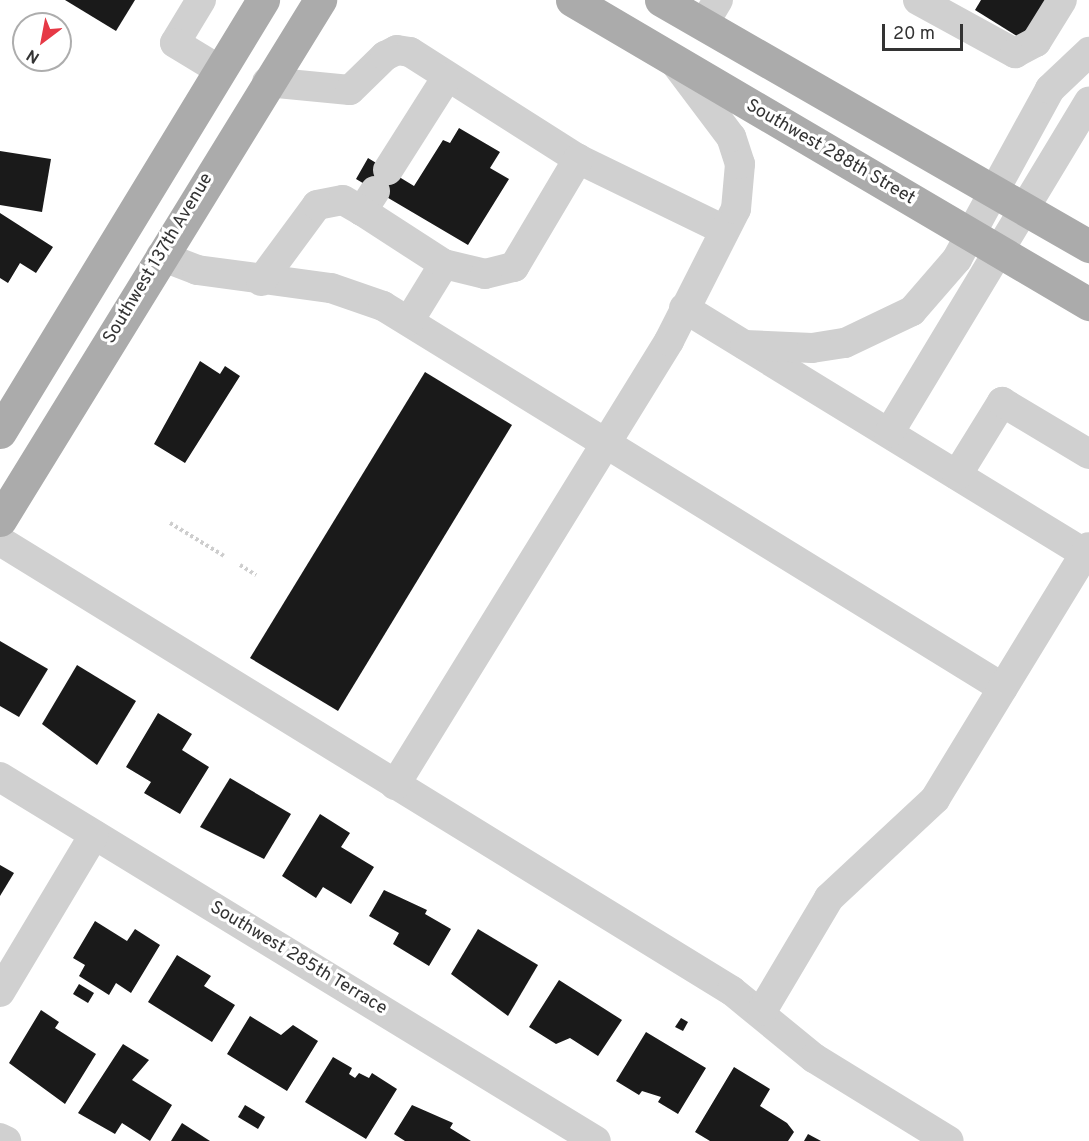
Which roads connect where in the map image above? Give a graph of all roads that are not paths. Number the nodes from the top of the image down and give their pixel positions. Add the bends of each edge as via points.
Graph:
1 (201, 0) edge
2 (263, 0) edge
3 (320, 0) edge
4 (572, 0) edge
5 (661, 0) edge
6 (918, 0) edge
7 (1062, 0) edge
8 (711, 13) edge
9 (1089, 52) edge
10 (673, 60) junction
11 (221, 71) junction
12 (447, 77) junction
13 (267, 82) junction
14 (1089, 102) edge
15 (578, 159) junction
16 (992, 190) junction
17 (375, 191) junction
18 (1024, 209) junction
19 (724, 230) junction
20 (124, 233) junction
21 (969, 235) junction
22 (1089, 246) edge
23 (999, 252) junction
24 (161, 256) junction
25 (444, 264) junction
26 (261, 281) junction
27 (1089, 304) edge
28 (684, 308) junction
29 (409, 321) junction
30 (745, 345) junction
31 (0, 432) edge
32 (890, 433) junction
33 (607, 444) junction
34 (1089, 454) edge
35 (957, 476) junction
36 (0, 520) edge
37 (0, 541) edge
38 (1087, 550) edge
39 (1003, 688) junction
40 (0, 777) edge
41 (395, 785) junction
42 (94, 835) junction
43 (0, 992) edge
44 (762, 1011) junction
45 (0, 1138) edge
46 (6, 1141) edge
47 (596, 1141) edge
48 (949, 1141) edge

1 - 11 street via 175,43
2 - 11 main road
3 - 13 main road, Southwest 137th Avenue
4 - 10 main road, Southwest 288th Street
5 - 8 main road
6 - 7 street via 1015,53 1036,42
8 - 16 main road
9 - 16 street via 1050,89
10 - 19 street via 730,136 738,157 739,195
10 - 21 main road, Southwest 288th Street
11 - 20 main road
12 - 13 street via 410,52 397,50 350,90
12 - 15 street
12 - 17 street
13 - 24 main road, Southwest 137th Avenue
14 - 18 street
15 - 19 street
15 - 25 street via 514,267 485,274
16 - 18 main road
16 - 21 street
17 - 25 street
17 - 26 street via 316,205
18 - 22 main road
18 - 23 street
19 - 28 street
20 - 24 main road
20 - 31 main road
21 - 23 main road, Southwest 288th Street
21 - 30 street via 938,288 881,329 812,348
23 - 27 main road, Southwest 288th Street
23 - 32 street
24 - 26 street via 198,270
24 - 36 main road, Southwest 137th Avenue
25 - 29 street
26 - 29 street via 357,295
28 - 30 street
28 - 33 street
29 - 33 street
30 - 32 street
32 - 35 street
33 - 39 street
33 - 41 street
34 - 35 street via 1002,402
35 - 38 street
37 - 41 street
38 - 39 street
39 - 44 street via 935,799 829,898
40 - 42 street, Southwest 285th Terrace
41 - 44 street
42 - 43 street
42 - 47 street, Southwest 285th Terrace
44 - 48 street via 814,1058
45 - 46 street

